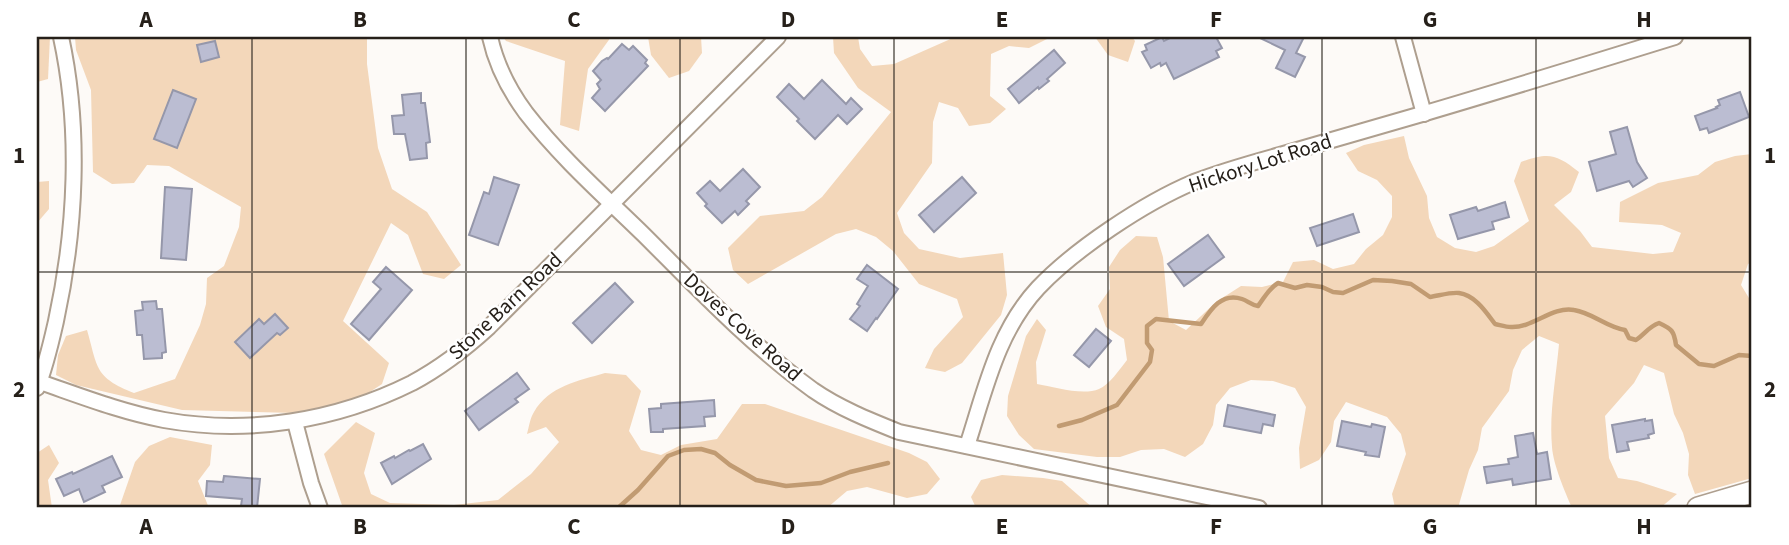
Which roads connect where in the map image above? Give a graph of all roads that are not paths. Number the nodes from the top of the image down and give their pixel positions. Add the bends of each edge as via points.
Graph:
1 (61, 37) edge
2 (490, 37) edge
3 (778, 37) edge
4 (1403, 37) edge
5 (1675, 37) edge
6 (1424, 114) junction
7 (612, 203) junction
8 (38, 384) edge
9 (295, 422) junction
10 (967, 446) junction
11 (1752, 492) edge
12 (320, 508) edge
13 (1259, 508) edge
14 (1698, 508) edge

1 - 8 street via 72,121 73,185 63,287
2 - 7 street, Doves Cove Road via 506,83 526,112
3 - 7 street, Stone Barn Road
4 - 6 street
5 - 6 street, Hickory Lot Road
6 - 10 street, Hickory Lot Road via 1207,177 1147,206 1102,235 1037,289 1014,319 998,351
7 - 9 street, Stone Barn Road via 457,354 413,382 368,402
7 - 10 street, Doves Cove Road via 738,328 815,391 898,432
8 - 9 street, Stone Barn Road via 186,424
9 - 12 street
10 - 13 street, Doves Cove Road
11 - 14 street

